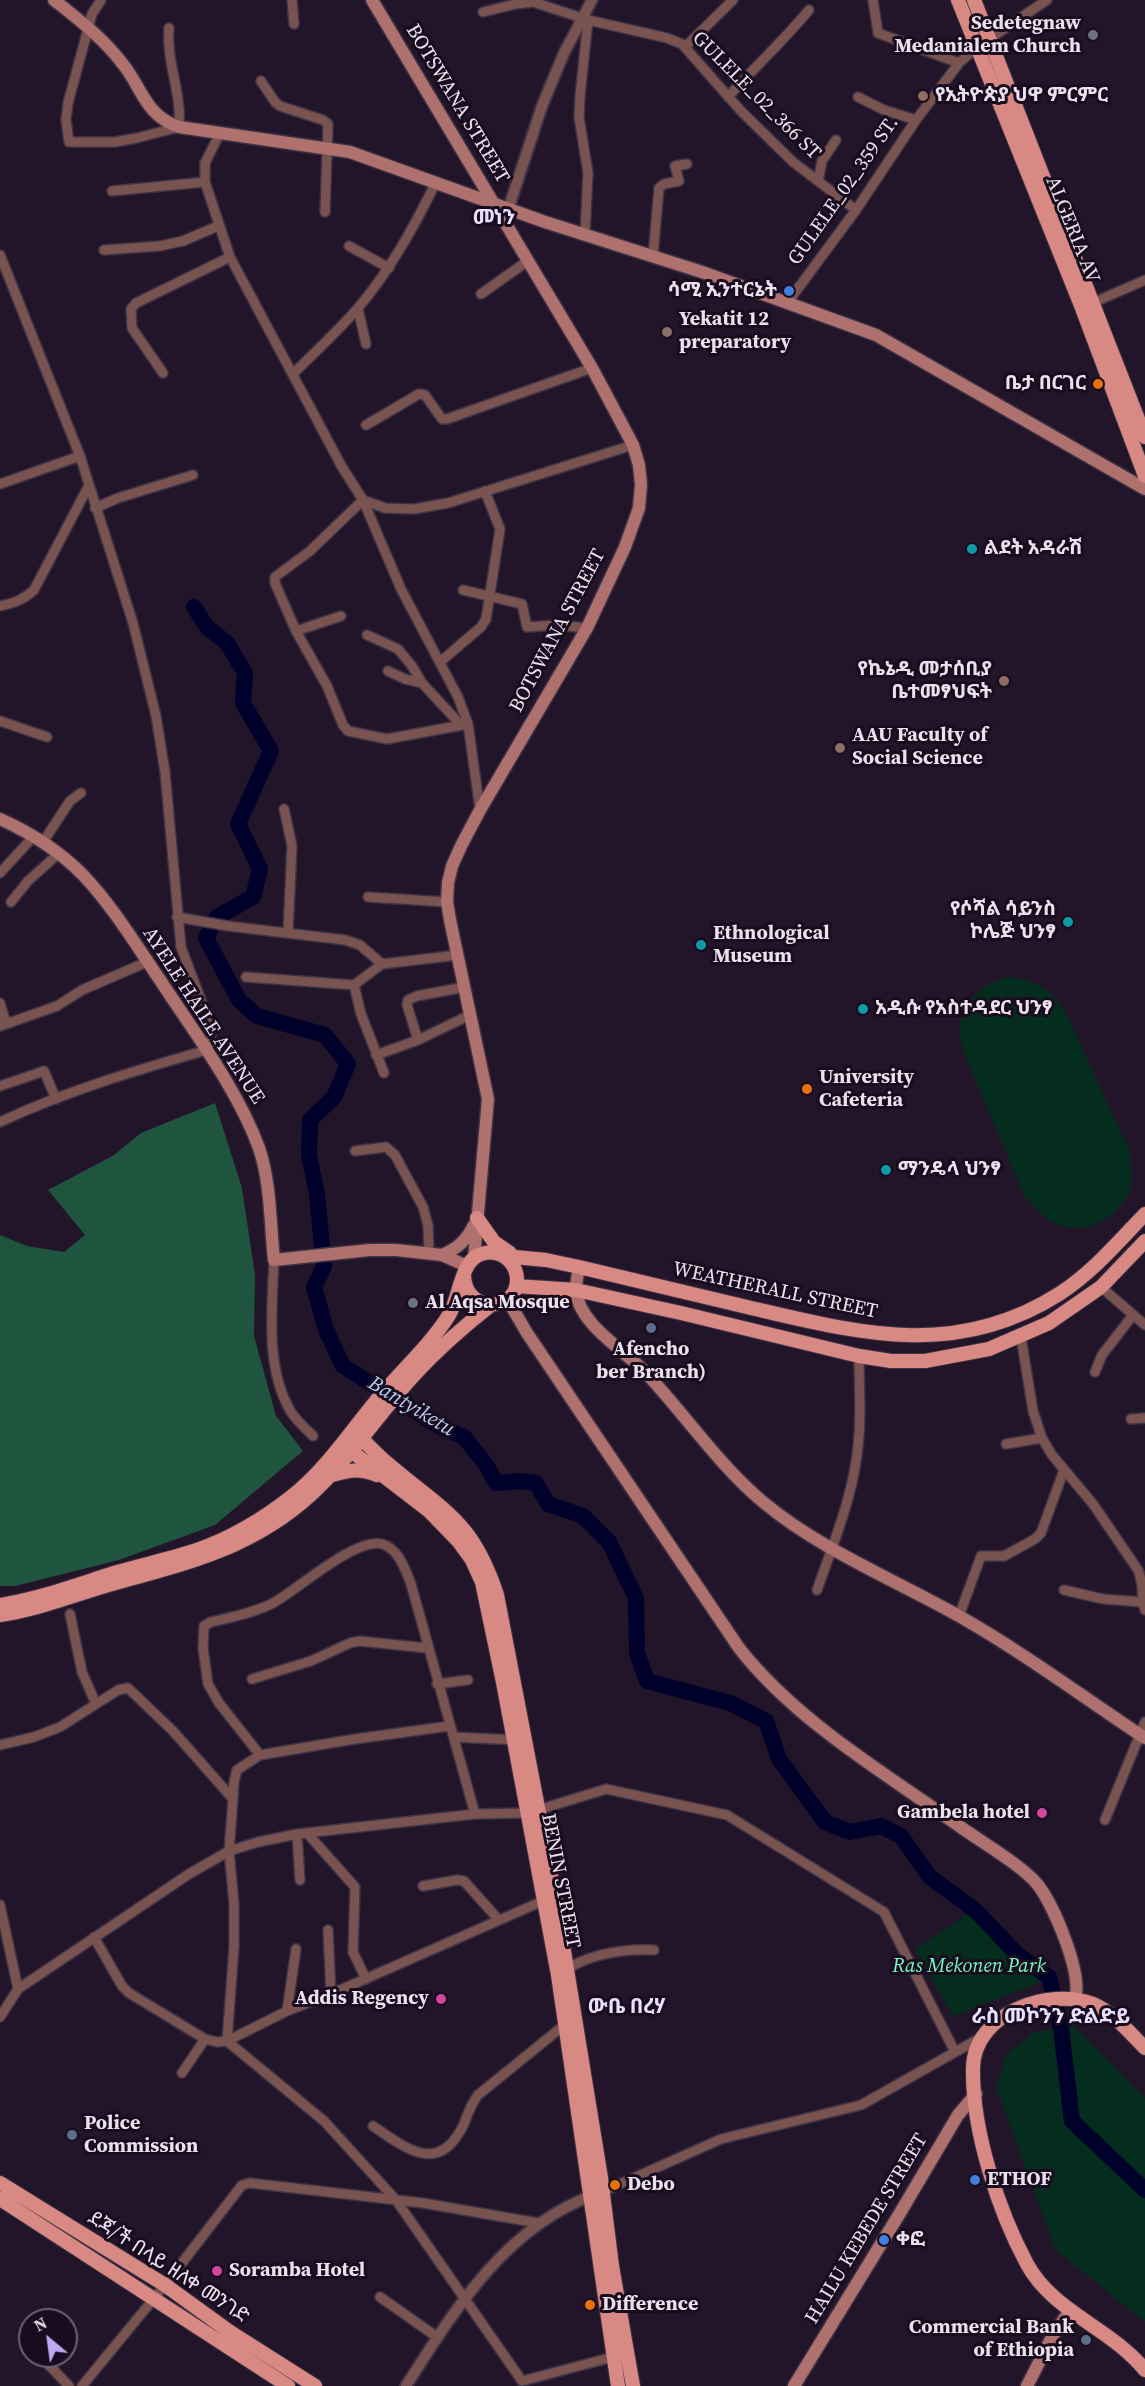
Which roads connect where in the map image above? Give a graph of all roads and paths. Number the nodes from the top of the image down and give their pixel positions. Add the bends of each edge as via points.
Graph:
1 (54, 0) edge
2 (101, 0) edge
3 (292, 0) edge
4 (592, 0) edge
5 (733, 0) edge
6 (873, 0) edge
7 (958, 0) edge
8 (974, 0) edge
9 (1047, 0) edge
10 (376, 2) edge
11 (809, 10) dead end
12 (483, 12) dead end
13 (586, 19) junction
14 (294, 24) dead end
15 (88, 27) junction
16 (169, 28) dead end
17 (989, 39) junction
18 (685, 47) junction
19 (976, 48) junction
20 (959, 63) junction
21 (261, 81) dead end
22 (728, 97) junction
23 (858, 97) dead end
24 (916, 120) junction
25 (179, 127) junction
26 (220, 133) junction
27 (836, 140) dead end
28 (327, 148) junction
29 (687, 164) dead end
30 (818, 181) junction
31 (205, 182) junction
32 (436, 182) junction
33 (112, 191) dead end
34 (494, 205) junction
35 (508, 210) junction
36 (856, 210) junction
37 (325, 212) dead end
38 (218, 226) junction
39 (585, 234) junction
40 (349, 246) dead end
41 (104, 250) dead end
42 (0, 255) edge
43 (653, 256) junction
44 (230, 257) junction
45 (529, 260) junction
46 (389, 268) junction
47 (1145, 280) edge
48 (481, 294) dead end
49 (788, 302) junction
50 (1088, 305) junction
51 (358, 309) junction
52 (366, 344) dead end
53 (592, 368) junction
54 (163, 373) dead end
55 (293, 374) junction
56 (366, 425) dead end
57 (1145, 437) edge
58 (633, 445) junction
59 (80, 456) junction
60 (193, 475) dead end
61 (1145, 476) edge
62 (0, 484) edge
63 (88, 487) junction
64 (1145, 489) edge
65 (485, 491) junction
66 (363, 500) junction
67 (95, 508) junction
68 (463, 590) dead end
69 (490, 598) junction
70 (0, 606) edge
71 (341, 615) dead end
72 (587, 628) junction
73 (296, 631) junction
74 (367, 635) dead end
75 (440, 662) junction
76 (388, 671) dead end
77 (422, 683) junction
78 (0, 721) edge
79 (464, 724) junction
80 (47, 738) dead end
81 (81, 793) dead end
82 (284, 809) dead end
83 (480, 810) junction
84 (0, 819) edge
85 (39, 839) junction
86 (59, 853) junction
87 (0, 873) edge
88 (368, 897) dead end
89 (11, 902) dead end
90 (447, 902) junction
91 (177, 917) junction
92 (288, 932) junction
93 (458, 955) junction
94 (147, 962) junction
95 (382, 964) junction
96 (246, 977) dead end
97 (354, 985) junction
98 (465, 987) junction
99 (0, 1003) edge
100 (470, 1015) junction
101 (3, 1024) edge
102 (418, 1040) junction
103 (207, 1050) junction
104 (376, 1055) junction
105 (384, 1073) dead end
106 (0, 1086) edge
107 (56, 1099) junction
108 (0, 1122) edge
109 (355, 1151) dead end
110 (1145, 1214) edge
111 (477, 1218) junction
112 (1145, 1241) edge
113 (429, 1252) junction
114 (442, 1255) junction
115 (510, 1257) junction
116 (274, 1260) junction
117 (468, 1266) junction
118 (579, 1267) junction
119 (516, 1286) junction
120 (1101, 1287) junction
121 (576, 1290) junction
122 (507, 1299) junction
123 (491, 1305) junction
124 (1133, 1315) junction
125 (1145, 1325) edge
126 (1021, 1337) junction
127 (859, 1356) junction
128 (1095, 1372) dead end
129 (407, 1374) junction
130 (374, 1417) junction
131 (1145, 1418) edge
132 (1131, 1419) dead end
133 (358, 1435) junction
134 (313, 1437) dead end
135 (1042, 1438) junction
136 (1006, 1444) dead end
137 (347, 1448) junction
138 (387, 1463) junction
139 (1064, 1470) junction
140 (331, 1475) junction
141 (388, 1479) junction
142 (832, 1548) junction
143 (817, 1590) dead end
144 (1064, 1590) dead end
145 (1144, 1606) edge
146 (4, 1609) edge
147 (70, 1614) dead end
148 (959, 1616) junction
149 (427, 1648) junction
150 (252, 1679) dead end
151 (468, 1680) dead end
152 (437, 1684) junction
153 (96, 1704) junction
154 (1145, 1722) edge
155 (450, 1726) junction
156 (1142, 1736) edge
157 (454, 1737) junction
158 (519, 1739) junction
159 (0, 1745) edge
160 (260, 1755) junction
161 (233, 1799) junction
162 (533, 1811) junction
163 (475, 1814) junction
164 (1105, 1820) dead end
165 (302, 1833) junction
166 (229, 1851) junction
167 (300, 1880) dead end
168 (423, 1886) dead end
169 (545, 1900) junction
170 (0, 1905) edge
171 (498, 1919) junction
172 (328, 1930) dead end
173 (94, 1937) junction
174 (296, 1950) dead end
175 (654, 1950) dead end
176 (563, 1972) junction
177 (366, 1978) junction
178 (18, 1989) junction
179 (331, 1994) junction
180 (1075, 1999) junction
181 (287, 2012) junction
182 (0, 2017) edge
183 (571, 2021) junction
184 (984, 2036) junction
185 (205, 2039) junction
186 (227, 2041) junction
187 (1145, 2048) edge
188 (955, 2052) junction
189 (182, 2073) dead end
190 (976, 2094) junction
191 (373, 2126) dead end
192 (0, 2183) edge
193 (596, 2194) junction
194 (0, 2199) edge
195 (396, 2200) junction
196 (538, 2223) junction
197 (606, 2267) junction
198 (165, 2286) junction
199 (380, 2297) dead end
200 (466, 2297) junction
201 (153, 2299) junction
202 (1070, 2310) junction
203 (437, 2337) junction
204 (613, 2357) junction
205 (52, 2368) edge
206 (1145, 2370) edge
207 (523, 2383) edge
208 (69, 2386) edge
209 (82, 2386) edge
210 (288, 2386) edge
211 (315, 2386) edge
212 (406, 2386) edge
213 (618, 2386) edge
214 (633, 2386) edge
215 (794, 2386) edge
216 (1027, 2386) edge

1 - 15 main road
2 - 15 street
3 - 14 street
4 - 13 street
5 - 18 street
6 - 20 street via 878,33
7 - 19 main road, ALGERIA AV
8 - 17 main road, ALGERIA AV
9 - 17 street, GULELE_02_359 ST.
10 - 34 main road, BOTSWANA STREET
11 - 22 street
12 - 13 street, GULELE_02_366 ST via 533,2
13 - 18 street, GULELE_02_366 ST via 667,38
13 - 35 street via 564,53 542,106
13 - 39 street via 579,117 588,173
15 - 25 main road via 123,63 152,110 167,123
15 - 25 street via 68,103 69,142 115,142
16 - 25 street via 167,46 178,97
17 - 19 street, GULELE_02_359 ST.
17 - 50 main road, ALGERIA AV
18 - 22 street, GULELE_02_366 ST
19 - 20 street, GULELE_02_359 ST.
19 - 50 main road, ALGERIA AV
20 - 24 street, GULELE_02_359 ST.
21 - 28 street via 280,106 328,124
22 - 30 street, GULELE_02_366 ST via 793,162
23 - 24 street
24 - 36 street, GULELE_02_359 ST.
25 - 26 main road
26 - 28 main road
26 - 31 street via 205,163
27 - 30 street via 822,161
28 - 32 main road via 350,152
28 - 37 street
29 - 43 street via 675,166 680,181 659,188
30 - 36 street, GULELE_02_366 ST
31 - 33 street
31 - 38 street
32 - 34 main road
32 - 46 street
34 - 35 main road
34 - 45 main road, BOTSWANA STREET
35 - 39 main road
36 - 49 street, GULELE_02_359 ST.
38 - 41 street via 160,246
38 - 44 street
39 - 43 main road
40 - 46 street
42 - 59 street
43 - 49 main road
44 - 54 street via 131,309 132,328
44 - 55 street
45 - 48 street
45 - 53 main road, BOTSWANA STREET
46 - 51 street
47 - 50 street
49 - 64 main road via 889,340
50 - 57 main road, ALGERIA AV
50 - 61 main road, ALGERIA AV
51 - 52 street
51 - 55 street
53 - 56 street via 447,419 442,419 425,395 419,394
53 - 58 main road, BOTSWANA STREET
55 - 66 street
58 - 65 street
58 - 72 main road, BOTSWANA STREET via 641,485 639,508 626,547
59 - 62 street
59 - 63 street
60 - 67 street
63 - 67 street
63 - 70 street via 33,590 26,598
65 - 66 street via 414,509 384,508
65 - 69 street via 500,529
66 - 73 street via 310,551 275,577 274,583
66 - 75 street via 401,589
67 - 91 street via 133,623 156,716 165,772
68 - 69 street
69 - 72 street via 522,604 527,627
69 - 75 street via 481,627
71 - 73 street
72 - 83 main road, BOTSWANA STREET
73 - 79 street via 348,731 387,739
74 - 77 street via 398,650
75 - 79 street via 458,697
76 - 77 street
77 - 79 street
78 - 80 street
79 - 83 street
81 - 85 street
82 - 92 street via 292,846
83 - 90 main road, BOTSWANA STREET via 452,866
84 - 85 main road, AYELE HAILE AVENUE
85 - 86 main road, AYELE HAILE AVENUE
85 - 87 street
86 - 89 street
86 - 94 main road, AYELE HAILE AVENUE via 100,896
88 - 90 street
90 - 93 main road, BOTSWANA STREET
91 - 92 street
91 - 103 street via 181,947 210,1029
92 - 95 street via 360,945
93 - 95 street
93 - 98 main road, BOTSWANA STREET
94 - 101 street via 89,987 57,1006
94 - 103 main road, AYELE HAILE AVENUE
95 - 97 street
96 - 97 street
97 - 104 street
98 - 100 main road, BOTSWANA STREET
98 - 102 street via 408,1000
99 - 101 street
100 - 102 street
100 - 111 main road, BOTSWANA STREET via 488,1099
102 - 104 street
103 - 107 street
103 - 116 main road, AYELE HAILE AVENUE via 248,1122 265,1168
104 - 105 street
106 - 107 street via 44,1071
107 - 108 street
109 - 113 street via 386,1146 395,1155 426,1216
110 - 118 main road, WEATHERALL STREET via 1081,1278 1059,1294 997,1323 943,1335 902,1337 826,1326
111 - 114 main road via 462,1244
111 - 115 main road
111 - 117 main road, BOTSWANA STREET
112 - 120 main road
113 - 114 main road
113 - 116 main road via 377,1250
114 - 117 main road
115 - 117 main road via 489,1252
115 - 118 main road, WEATHERALL STREET
115 - 119 main road
116 - 134 street via 273,1352 280,1386 293,1415
117 - 123 main road via 464,1284 474,1299
117 - 129 main road via 456,1303
118 - 121 main road
119 - 121 main road
119 - 122 main road
120 - 124 street
120 - 126 main road
121 - 127 main road
121 - 142 main road via 587,1319 634,1360 753,1493 783,1518
122 - 123 main road
122 - 180 main road via 739,1648 769,1684 824,1730 1038,1885 1067,1941
123 - 129 main road
124 - 125 street
124 - 128 street via 1102,1355
126 - 127 main road via 989,1349 926,1361
126 - 135 street via 1033,1411
127 - 142 street via 859,1435 845,1511
129 - 130 main road
130 - 133 main road
130 - 138 main road via 377,1442
131 - 132 street
133 - 137 main road
133 - 138 main road, BENIN STREET
135 - 136 street
135 - 139 street
137 - 140 main road
137 - 141 main road, BENIN STREET
137 - 146 main road via 292,1497 221,1541
138 - 158 main road, BENIN STREET via 451,1514 477,1546 490,1573 497,1595
139 - 145 street via 1093,1504 1138,1570 1144,1581
139 - 148 street via 1041,1533 1004,1556 981,1556
140 - 141 main road via 352,1469
140 - 146 main road via 281,1520 226,1550 178,1567
141 - 158 main road, BENIN STREET via 429,1510 472,1560 482,1582
142 - 143 street
142 - 148 main road
144 - 145 street
147 - 153 street via 82,1672
148 - 156 main road via 1053,1674
149 - 150 street via 359,1641
149 - 152 street
149 - 160 street via 402,1561 381,1544 368,1544 345,1556 307,1577 271,1604 204,1626 208,1684
151 - 152 street
152 - 155 street
153 - 159 street via 60,1727
153 - 161 street via 128,1688 173,1731
154 - 156 street
155 - 157 street
155 - 160 street
156 - 164 street
157 - 158 street
157 - 163 street
158 - 162 main road, BENIN STREET
160 - 161 street via 237,1770
161 - 166 street
162 - 163 street
162 - 169 main road, BENIN STREET
162 - 176 main road, BENIN STREET
162 - 188 street via 606,1790 727,1815 884,1912
163 - 165 street
165 - 166 street
165 - 167 street
165 - 177 street via 355,1887 353,1952
166 - 173 street
166 - 186 street via 234,1947
168 - 171 street via 464,1881
169 - 171 street
169 - 176 main road, BENIN STREET
170 - 178 street
171 - 177 street
172 - 179 street
173 - 178 street
173 - 185 street via 129,1993
174 - 181 street
175 - 176 street via 608,1953
176 - 183 main road, BENIN STREET
177 - 179 street
178 - 182 street
179 - 181 street
180 - 184 main road via 1052,2000 1011,2011
180 - 187 main road via 1095,2005 1115,2018
181 - 186 street
183 - 191 street via 478,2095 455,2139 443,2151 430,2156 420,2154
183 - 193 main road, BENIN STREET via 600,2169
184 - 188 street
184 - 190 main road via 973,2067
185 - 186 street
185 - 189 street
186 - 195 street via 324,2121
188 - 193 street via 861,2106 721,2139
190 - 202 main road via 987,2161 1012,2231 1042,2286
190 - 215 main road, HAILU KEBEDE STREET via 958,2115
192 - 198 main road, ደጃ/ች በላይ ዘለቀ መንገድ
193 - 196 street
193 - 197 main road, BENIN STREET
194 - 201 main road
195 - 196 street
195 - 198 street via 242,2184
195 - 200 street
196 - 200 street via 507,2250
197 - 204 main road, BENIN STREET
197 - 214 main road, BENIN STREET
198 - 201 street
198 - 211 main road, ደጃ/ች በላይ ዘለቀ መንገድ
199 - 203 street
200 - 203 street
200 - 207 street
201 - 209 street
201 - 210 main road
202 - 206 main road via 1117,2342
202 - 216 main road
203 - 212 street
204 - 207 street
204 - 213 main road, BENIN STREET
205 - 208 street

